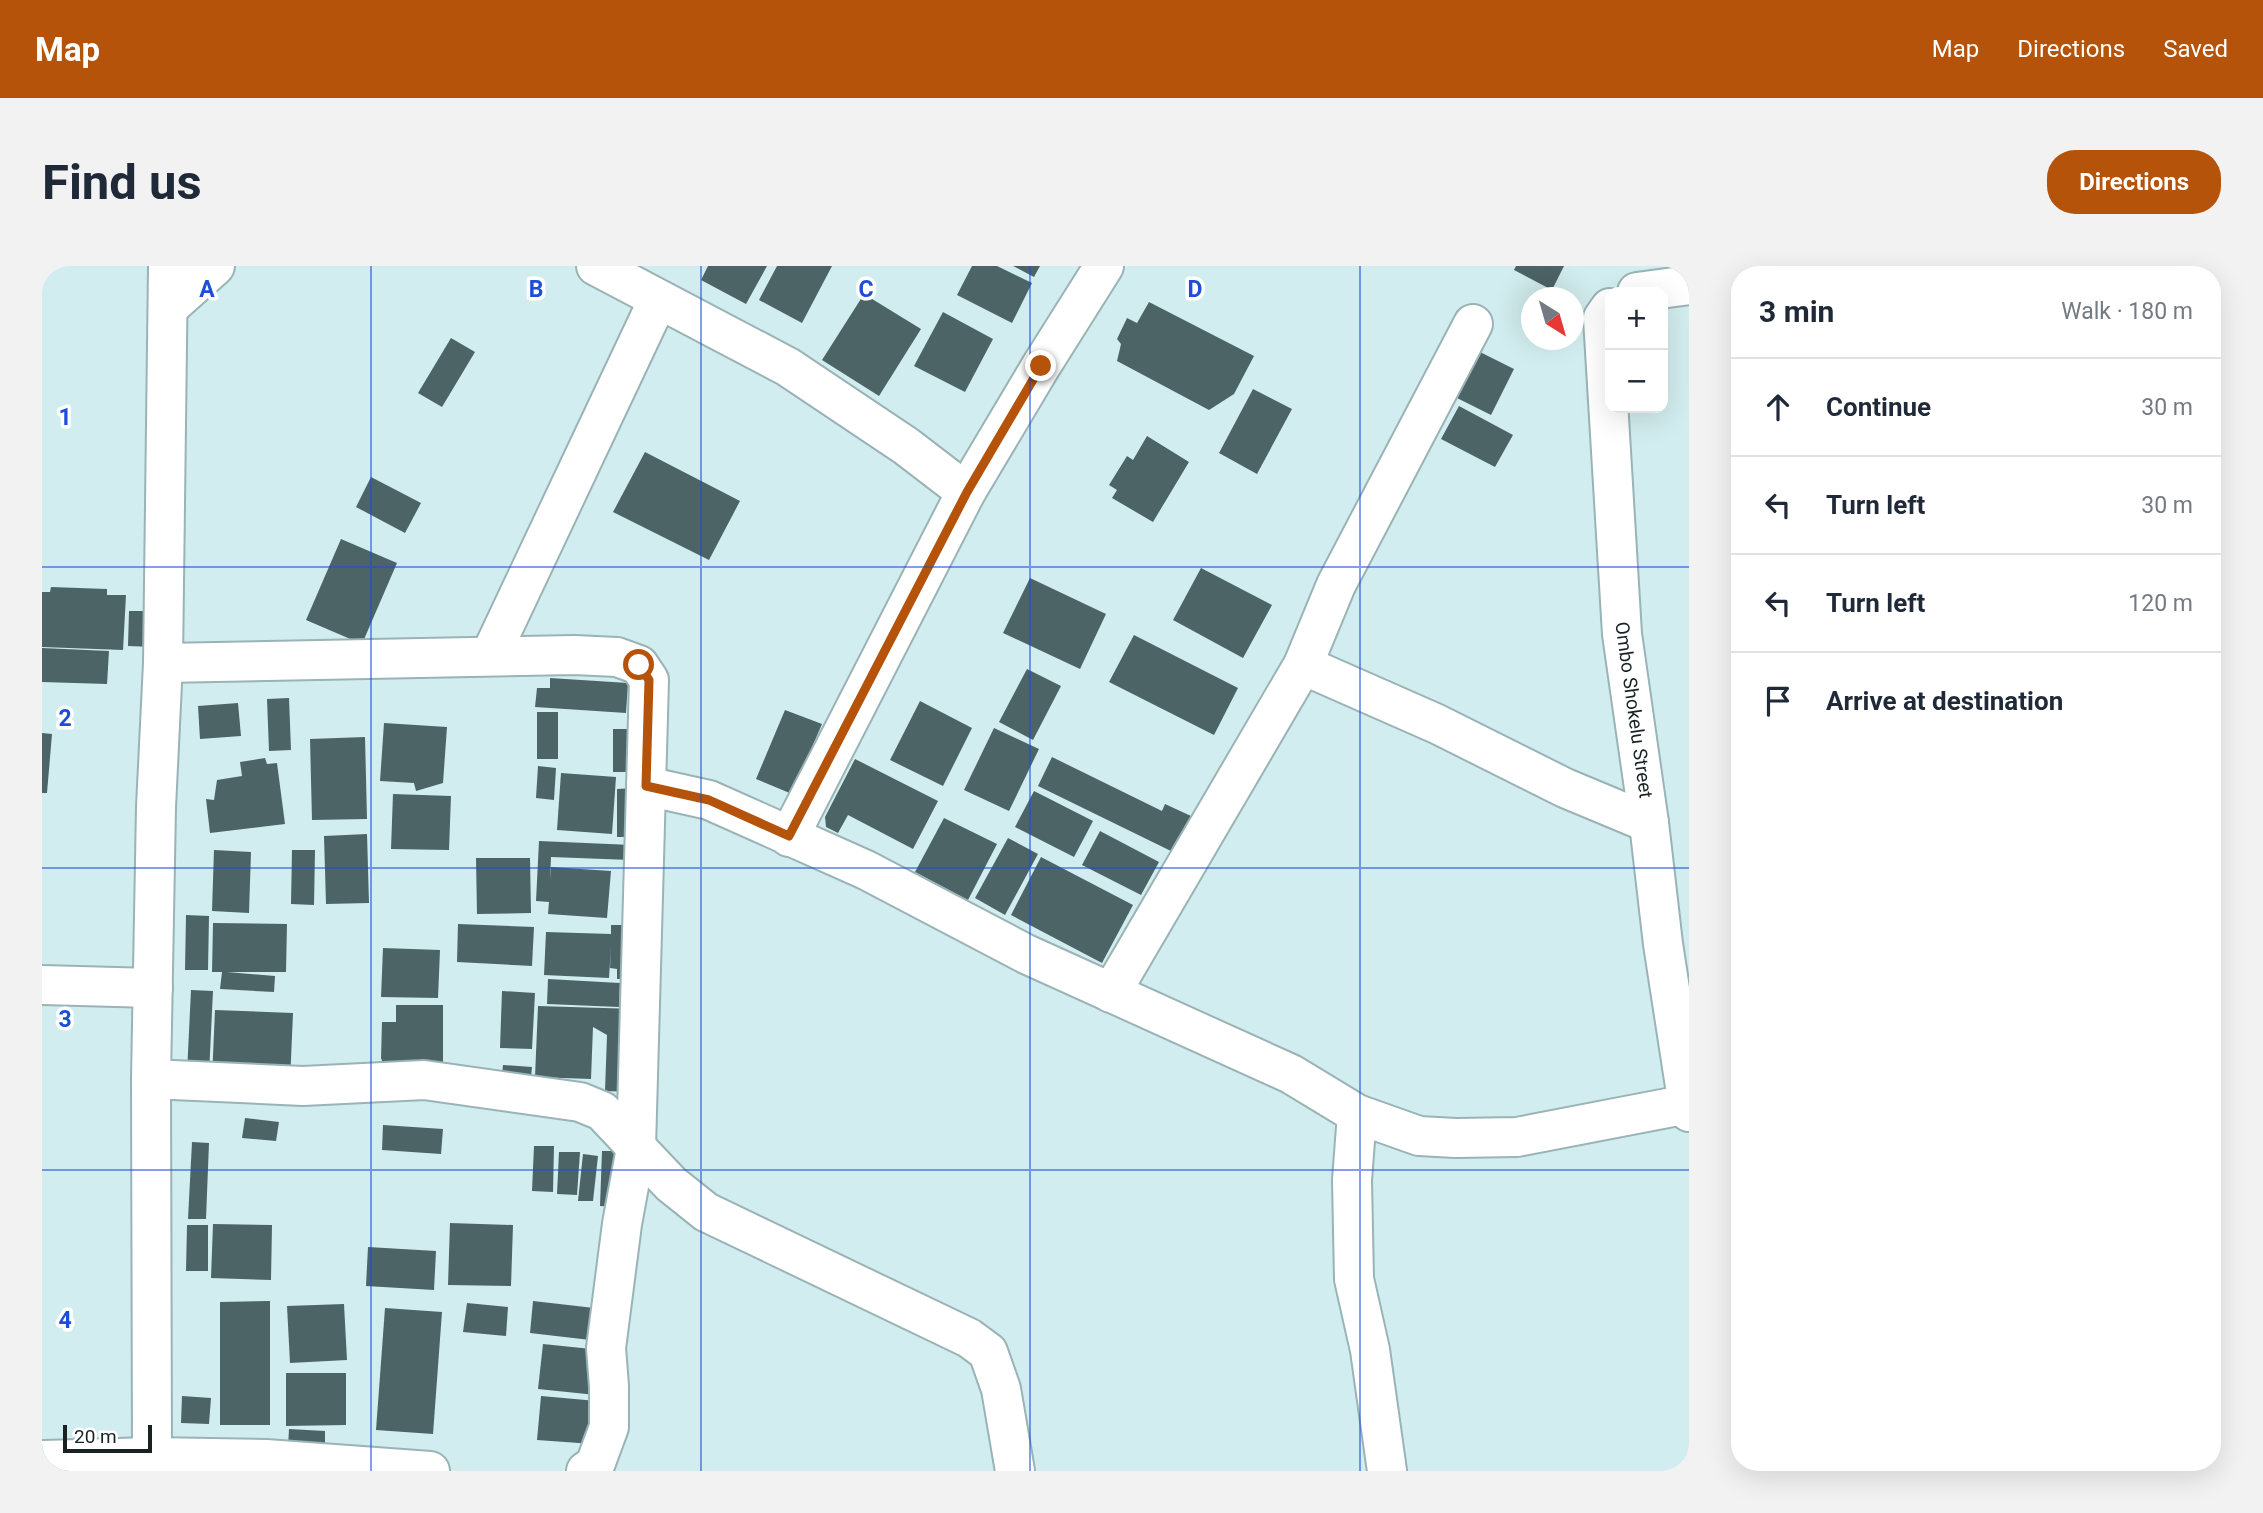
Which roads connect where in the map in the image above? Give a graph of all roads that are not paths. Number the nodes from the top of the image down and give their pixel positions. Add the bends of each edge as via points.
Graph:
1 (168, 266) edge
2 (215, 266) edge
3 (596, 266) edge
4 (1104, 266) edge
5 (1689, 285) edge
6 (1668, 288) edge
7 (659, 300) junction
8 (169, 308) junction
9 (1605, 315) edge
10 (1473, 324) dead end
11 (967, 492) junction
12 (490, 656) junction
13 (163, 663) junction
14 (1303, 665) junction
15 (646, 786) junction
16 (1649, 823) junction
17 (789, 836) junction
18 (42, 985) edge
19 (153, 989) junction
20 (1111, 993) junction
21 (151, 1079) junction
22 (1688, 1108) edge
23 (1357, 1114) junction
24 (636, 1148) junction
25 (152, 1457) junction
26 (42, 1460) edge
27 (430, 1471) edge
28 (586, 1471) edge
29 (1015, 1471) edge
30 (1387, 1471) edge

1 - 8 street
2 - 8 street
3 - 7 street
4 - 11 street
5 - 6 street
7 - 11 street via 788,367
7 - 12 street
8 - 13 street
9 - 16 street, Ombo Shokelu Street via 1622,634
10 - 14 street via 1336,586
11 - 17 street
12 - 13 street
12 - 15 street via 617,657 639,665 649,680
13 - 19 street
14 - 16 street
14 - 20 street
15 - 17 street via 709,800
15 - 24 street
16 - 22 street, Ombo Shokelu Street
17 - 20 street
18 - 19 street
19 - 21 street
20 - 23 street via 1292,1074
21 - 24 street via 303,1086 424,1080 580,1102 602,1111
21 - 25 street
22 - 23 street via 1517,1137 1419,1136
23 - 30 street via 1352,1180 1354,1279 1370,1350
24 - 28 street via 606,1348 609,1427 595,1465
24 - 29 street via 706,1212 969,1338 988,1352 1001,1389
25 - 26 street
25 - 27 street via 266,1459

